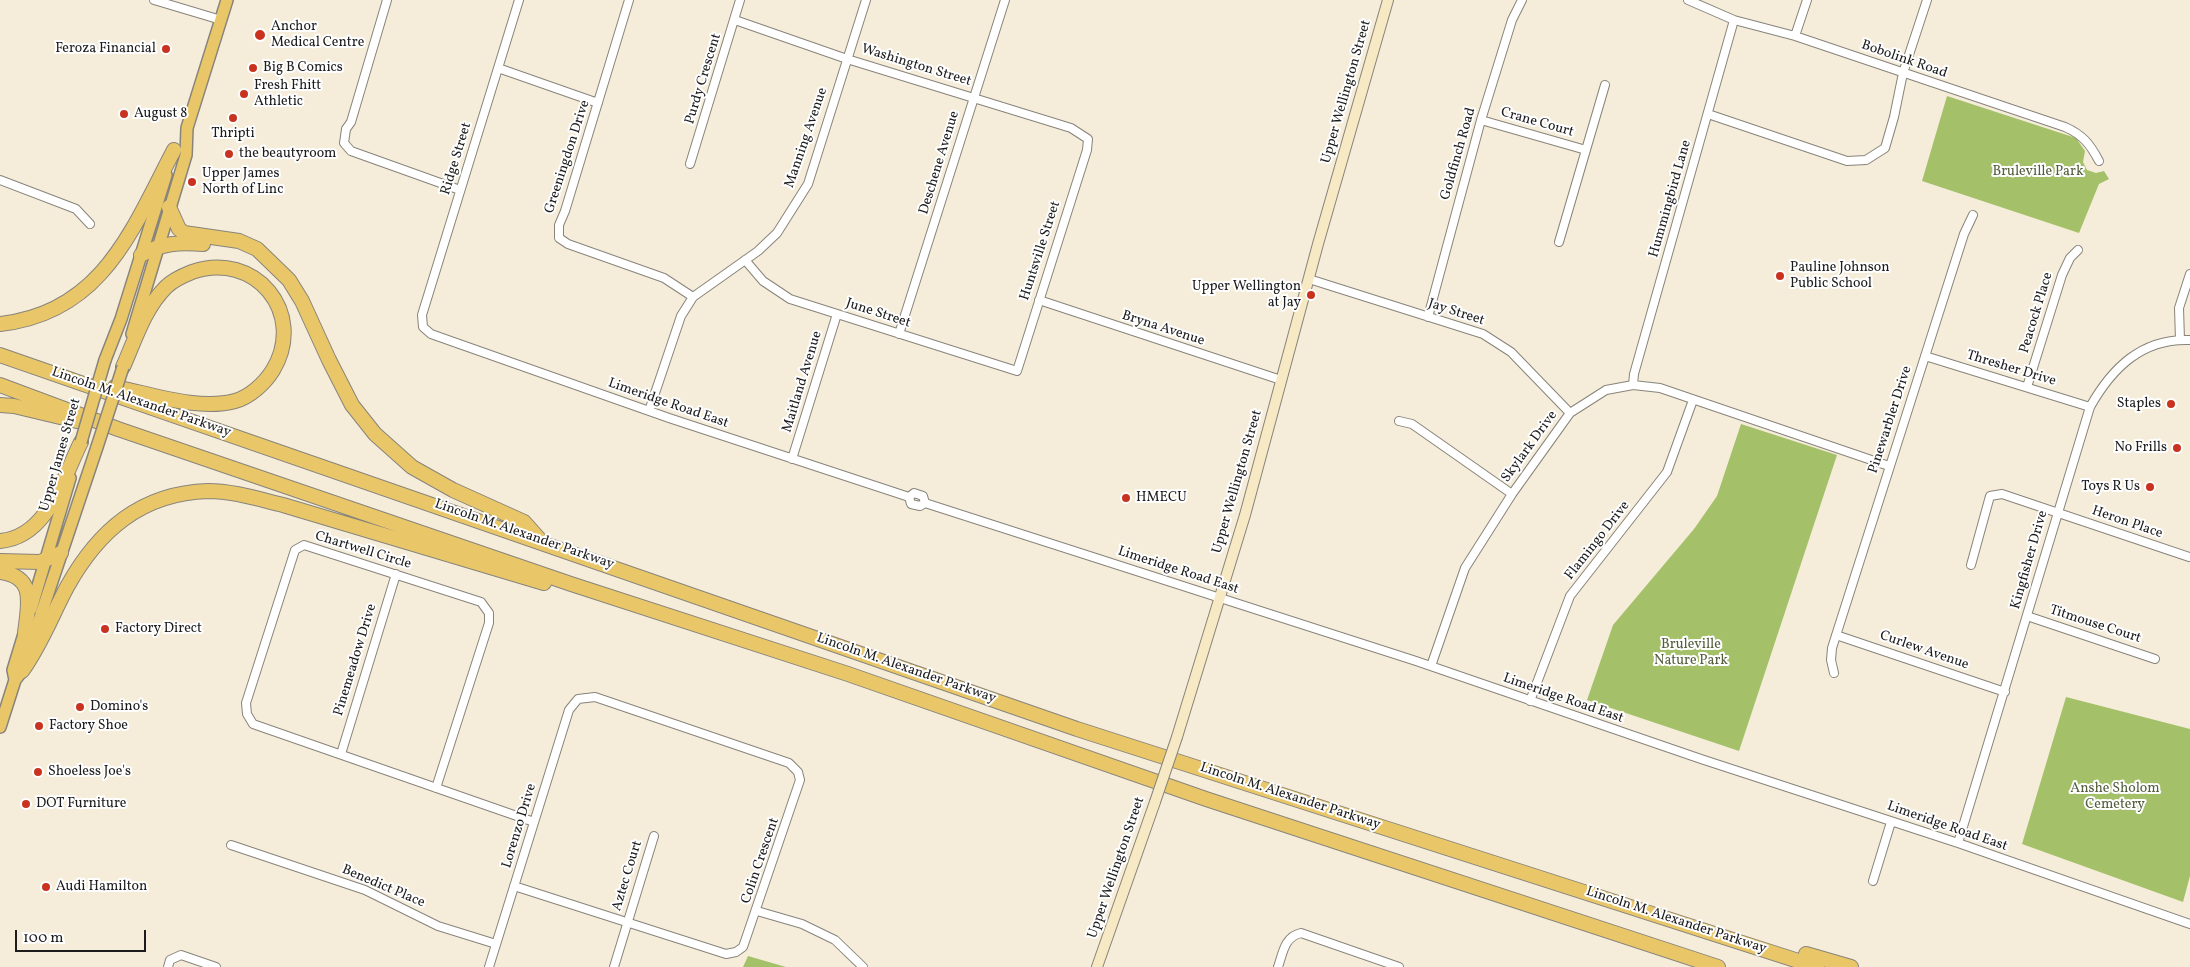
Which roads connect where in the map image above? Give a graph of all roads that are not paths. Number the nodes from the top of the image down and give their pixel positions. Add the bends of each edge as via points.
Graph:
1 (154, 0) edge
2 (227, 0) edge
3 (387, 0) edge
4 (519, 0) edge
5 (629, 0) edge
6 (740, 0) edge
7 (866, 0) edge
8 (1005, 0) edge
9 (1388, 0) edge
10 (1522, 0) edge
11 (1688, 0) edge
12 (1808, 0) edge
13 (1927, 0) edge
14 (221, 20) junction
15 (735, 20) junction
16 (1734, 20) junction
17 (1795, 36) junction
18 (847, 59) junction
19 (498, 68) junction
20 (1904, 72) junction
21 (1605, 85) dead end
22 (973, 97) junction
23 (598, 103) junction
24 (1708, 114) junction
25 (1481, 120) junction
26 (187, 128) junction
27 (1088, 139) joint
28 (174, 150) junction
29 (1586, 150) junction
30 (2099, 161) dead end
31 (690, 164) dead end
32 (0, 180) edge
33 (460, 190) junction
34 (169, 207) junction
35 (1973, 215) dead end
36 (90, 224) dead end
37 (1559, 242) dead end
38 (157, 246) junction
39 (2078, 250) dead end
40 (141, 255) junction
41 (745, 260) junction
42 (271, 262) junction
43 (2190, 274) edge
44 (1309, 279) junction
45 (693, 297) junction
46 (1039, 300) junction
47 (837, 314) junction
48 (1428, 317) junction
49 (0, 324) edge
50 (423, 327) joint
51 (899, 334) junction
52 (2180, 340) junction
53 (2190, 340) edge
54 (0, 355) edge
55 (1925, 356) junction
56 (123, 367) junction
57 (1017, 371) joint
58 (63, 377) junction
59 (1281, 380) junction
60 (0, 385) edge
61 (1633, 385) junction
62 (2027, 387) junction
63 (1693, 400) junction
64 (0, 405) edge
65 (2090, 407) junction
66 (650, 411) junction
67 (1570, 413) junction
68 (1399, 421) dead end
69 (118, 429) junction
70 (81, 442) junction
71 (792, 459) junction
72 (1890, 466) junction
73 (1512, 494) junction
74 (2057, 513) junction
75 (0, 541) edge
76 (540, 541) junction
77 (61, 553) junction
78 (2189, 557) dead end
79 (0, 561) edge
80 (45, 561) junction
81 (1971, 565) dead end
82 (0, 572) edge
83 (396, 574) junction
84 (570, 584) junction
85 (1220, 597) junction
86 (2027, 616) junction
87 (24, 633) junction
88 (1836, 634) junction
89 (2155, 659) dead end
90 (1431, 666) junction
91 (1834, 673) dead end
92 (19, 676) junction
93 (2005, 692) junction
94 (582, 697) joint
95 (1530, 701) junction
96 (0, 727) edge
97 (341, 754) junction
98 (436, 788) junction
99 (534, 822) junction
100 (1891, 822) junction
101 (654, 836) dead end
102 (1958, 843) junction
103 (231, 845) dead end
104 (1873, 881) dead end
105 (514, 886) junction
106 (757, 910) junction
107 (627, 923) junction
108 (2190, 924) edge
109 (1711, 932) junction
110 (496, 944) junction
111 (168, 967) edge
112 (216, 967) edge
113 (489, 967) edge
114 (614, 967) edge
115 (863, 967) edge
116 (1097, 967) edge
117 (1278, 967) edge
118 (1399, 967) edge
119 (1718, 967) edge
120 (1817, 967) edge
121 (1851, 967) edge

1 - 14 street
2 - 14 main road, Upper James Street
3 - 33 street via 344,143 351,151
4 - 19 street, Ridge Street
5 - 23 street, Greeningdon Drive
6 - 15 street, Purdy Crescent
7 - 18 street, Manning Avenue
8 - 22 street, Deschene Avenue
9 - 44 main road, Upper Wellington Street
10 - 25 street, Goldfinch Road via 1512,20
11 - 16 street, Bobolink Road
12 - 17 street
13 - 20 street
14 - 26 main road, Upper James Street
15 - 18 street, Washington Street
15 - 31 street, Purdy Crescent
16 - 17 street, Bobolink Road
16 - 24 street, Hummingbird Lane
17 - 20 street, Bobolink Road
18 - 22 street, Washington Street
18 - 41 street, Manning Avenue via 808,184 777,232
19 - 23 street
19 - 33 street, Ridge Street
20 - 24 street via 1884,148 1866,160 1847,161
20 - 30 street, Bobolink Road via 2079,133 2090,143
21 - 29 street, Crane Court
22 - 27 street, Washington Street via 1071,128
22 - 51 street, Deschene Avenue
23 - 45 street, Greeningdon Drive via 559,225 559,238 664,278
24 - 61 street, Hummingbird Lane
25 - 29 street, Crane Court
25 - 48 street, Goldfinch Road
26 - 28 main road, Upper James Street
26 - 34 main road, Upper James Street via 186,155
27 - 46 street, Huntsville Street
28 - 40 main road, Upper James Street
28 - 49 highway via 135,224 107,268 78,295 45,313 24,321
29 - 37 street, Crane Court
32 - 36 street via 76,209
33 - 50 street, Ridge Street via 422,315
34 - 38 main road, Upper James Street
34 - 42 highway via 179,229 184,232 239,241 257,249
35 - 55 street, Pinewarbler Drive
38 - 40 highway
38 - 42 highway via 188,243 229,247
38 - 56 main road, Upper James Street
39 - 62 street, Peacock Place via 2062,275
40 - 70 main road, Upper James Street, bridge
41 - 45 street, Manning Avenue
41 - 47 street, June Street via 763,281 782,294
42 - 76 highway via 289,280 302,301 352,405 375,434 412,467 453,490 524,522
43 - 52 street via 2179,308
44 - 48 street, Jay Street
44 - 59 main road, Upper Wellington Street
45 - 66 street, Manning Avenue via 681,316
46 - 57 street, Huntsville Street
46 - 59 street, Bryna Avenue
47 - 51 street, June Street
47 - 71 street, Maitland Avenue
48 - 67 street, Jay Street via 1483,334 1511,352
50 - 66 street, Limeridge Road East via 431,334
51 - 57 street, June Street
52 - 53 street, Kingfisher Drive
52 - 65 street, Kingfisher Drive via 2161,343 2122,363 2101,387
54 - 58 highway, Lincoln M. Alexander Parkway
55 - 62 street, Thresher Drive
55 - 72 street, Pinewarbler Drive
56 - 58 highway via 153,302 167,286 204,268 222,266 244,271 269,290 280,310 285,334 281,358 265,381 236,400 213,404 187,402
56 - 77 main road, Upper James Street, bridge
58 - 76 highway, Lincoln M. Alexander Parkway
59 - 85 main road, Upper Wellington Street
60 - 69 highway, Lincoln M. Alexander Parkway
61 - 63 street, Skylark Drive via 1660,388
61 - 67 street, Skylark Drive via 1606,390
62 - 65 street, Thresher Drive
63 - 72 street, Skylark Drive
63 - 95 street, Flamingo Drive via 1667,472 1570,596
64 - 69 highway
65 - 74 street, Kingfisher Drive
66 - 71 street, Limeridge Road East
67 - 73 street, Skylark Drive
68 - 73 street via 1412,424
69 - 84 highway, Lincoln M. Alexander Parkway
70 - 75 highway via 52,505 38,522 23,533
70 - 80 main road, Upper James Street
71 - 85 street, Limeridge Road East via 908,497 914,493 923,496 926,503
72 - 88 street, Pinewarbler Drive
73 - 90 street, Skylark Drive via 1466,568
74 - 78 street, Heron Place
74 - 81 street, Heron Place via 2002,494 1990,496
74 - 86 street, Kingfisher Drive
76 - 109 highway, Lincoln M. Alexander Parkway via 1077,728
77 - 80 highway
77 - 92 main road, Upper James Street
79 - 80 highway
80 - 87 main road, Upper James Street
82 - 87 highway via 25,583 29,595
83 - 97 street, Pinemeadow Drive
83 - 97 street, Chartwell Circle via 304,545 295,550 246,703 246,714 253,724
83 - 98 street, Chartwell Circle via 481,602 489,614 489,623
84 - 92 highway via 538,582 242,495 208,491 177,495 147,504 101,538 67,587 34,654
84 - 119 highway, Lincoln M. Alexander Parkway via 848,674 1206,799
85 - 90 street, Limeridge Road East
85 - 116 main road, Upper Wellington Street, bridge via 1177,737
86 - 89 street, Titmouse Court
86 - 93 street, Kingfisher Drive
87 - 92 main road, Upper James Street via 13,670
88 - 91 street, Pinewarbler Drive via 1831,660
88 - 93 street, Curlew Avenue
90 - 95 street, Limeridge Road East
92 - 96 main road, Upper James Street
93 - 102 street, Kingfisher Drive
94 - 99 street, Lorenzo Drive via 569,710
94 - 106 street, Colin Crescent via 595,697 789,763 798,772 800,780
95 - 100 street, Limeridge Road East
97 - 98 street, Chartwell Circle
98 - 99 street, Chartwell Circle
99 - 105 street, Lorenzo Drive
100 - 102 street, Limeridge Road East
100 - 104 street
101 - 107 street, Aztec Court
102 - 108 street, Limeridge Road East
103 - 110 street, Benedict Place via 365,890 438,926
105 - 107 street, Colin Crescent
105 - 110 street, Lorenzo Drive
106 - 107 street, Colin Crescent via 743,947 726,954
106 - 115 street via 802,924 835,940
107 - 114 street, Aztec Court
109 - 120 highway, Lincoln M. Alexander Parkway
109 - 121 highway via 1741,935
110 - 113 street, Lorenzo Drive
111 - 112 street via 170,960 181,955
117 - 118 street via 1286,942 1292,935 1301,933

